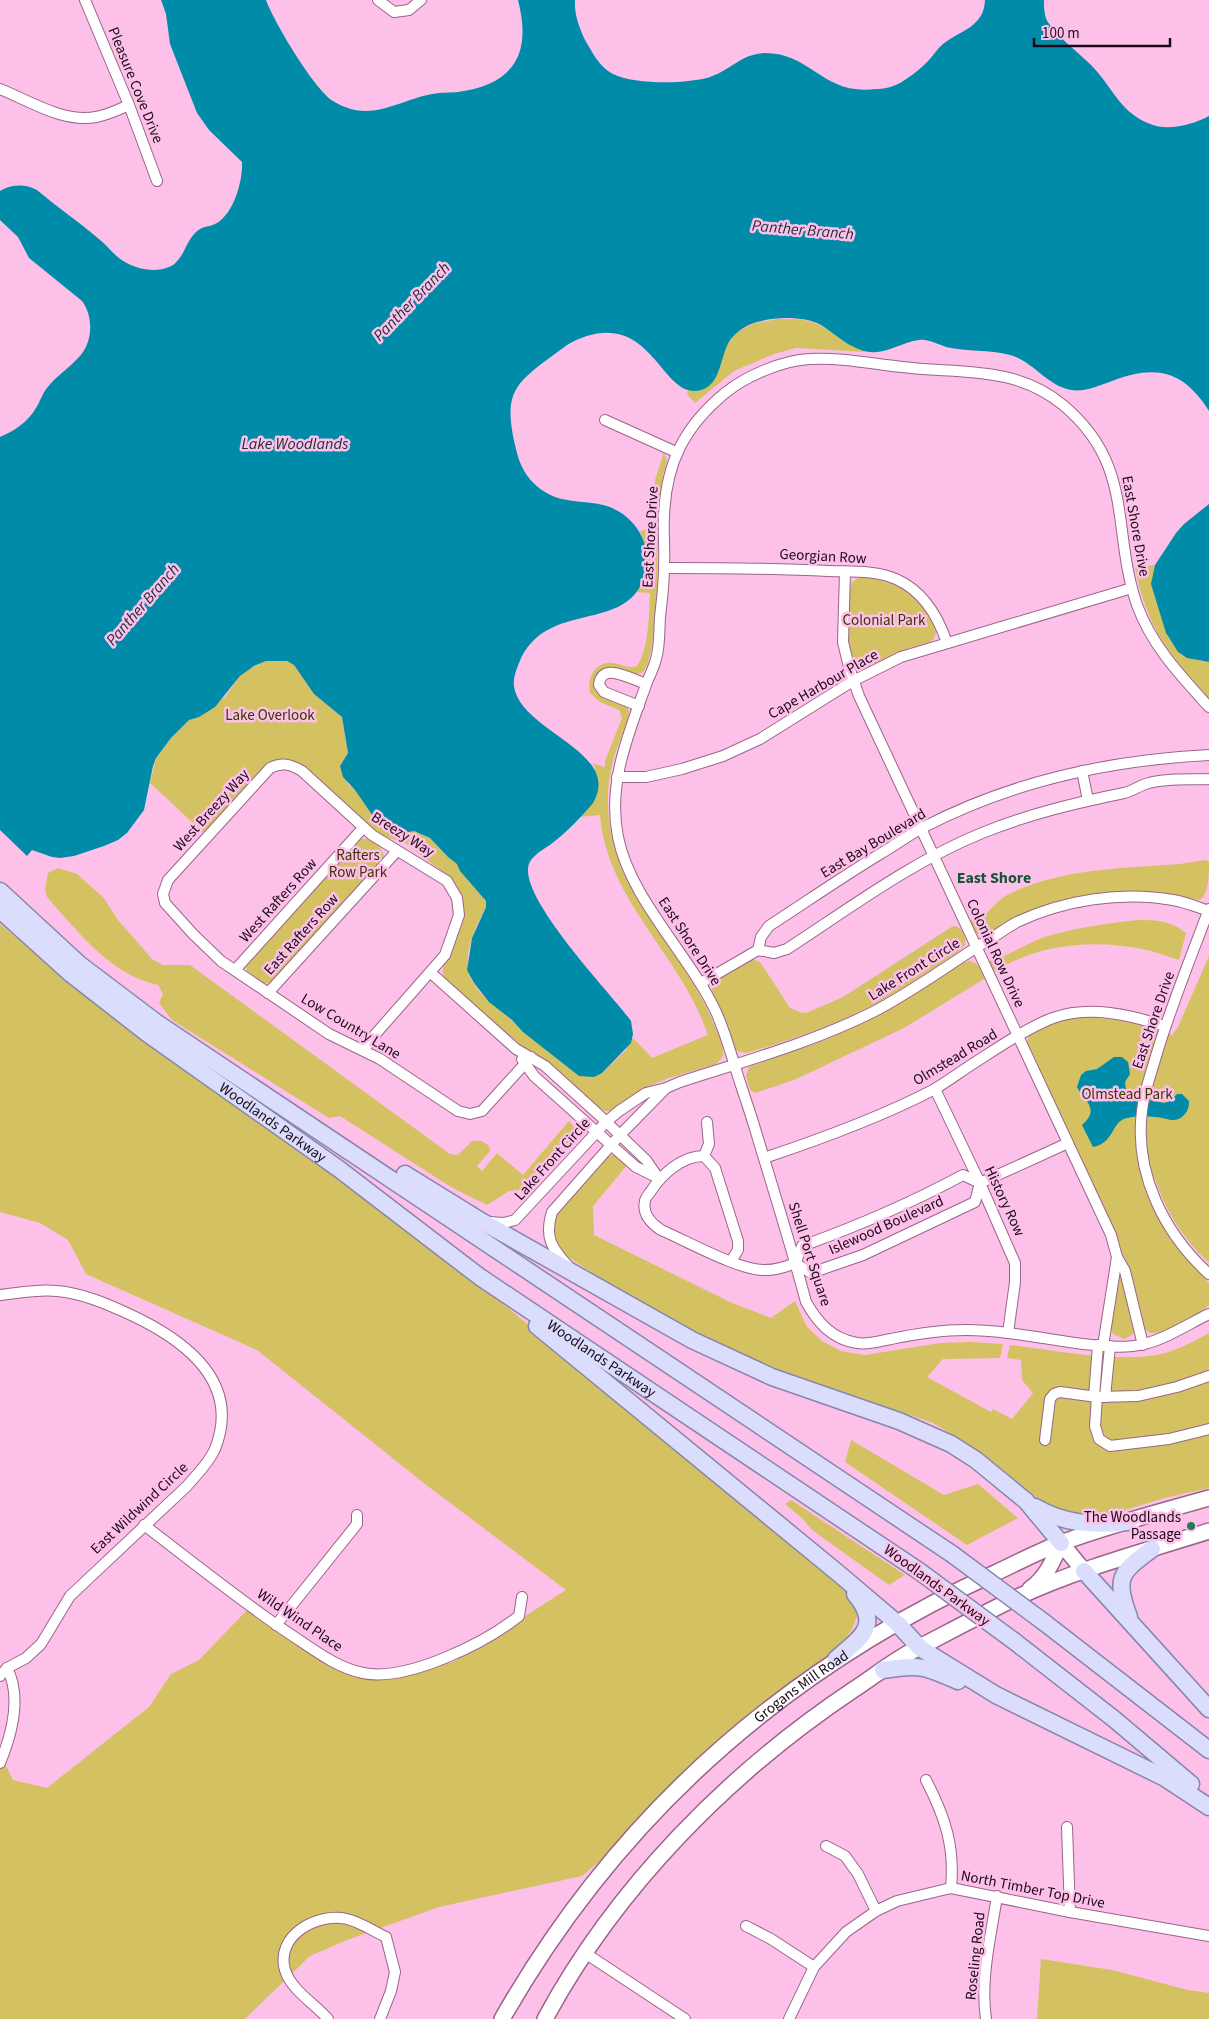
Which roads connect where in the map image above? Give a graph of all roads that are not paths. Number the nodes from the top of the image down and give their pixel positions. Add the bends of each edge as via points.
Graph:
1 (85, 0) edge
2 (378, 0) edge
3 (421, 0) edge
4 (0, 89) edge
5 (129, 105) junction
6 (157, 181) dead end
7 (605, 420) dead end
8 (676, 452) junction
9 (664, 568) junction
10 (845, 572) junction
11 (1132, 588) junction
12 (947, 643) junction
13 (853, 681) junction
14 (646, 684) junction
15 (639, 706) junction
16 (1209, 707) edge
17 (1209, 756) edge
18 (293, 766) joint
19 (1082, 771) junction
20 (617, 777) junction
21 (1209, 779) edge
22 (1088, 800) junction
23 (363, 828) junction
24 (921, 829) junction
25 (397, 851) junction
26 (934, 856) junction
27 (0, 891) edge
28 (163, 894) joint
29 (0, 910) edge
30 (1209, 910) edge
31 (976, 948) junction
32 (758, 950) junction
33 (235, 970) junction
34 (431, 973) junction
35 (701, 983) junction
36 (268, 993) junction
37 (1165, 1026) junction
38 (1019, 1036) junction
39 (364, 1050) junction
40 (528, 1060) junction
41 (734, 1064) junction
42 (231, 1071) junction
43 (666, 1088) junction
44 (935, 1089) junction
45 (606, 1122) junction
46 (707, 1122) dead end
47 (597, 1132) junction
48 (620, 1135) junction
49 (1068, 1143) junction
50 (611, 1145) junction
51 (704, 1156) junction
52 (764, 1158) junction
53 (659, 1178) junction
54 (980, 1183) junction
55 (481, 1221) junction
56 (1117, 1257) junction
57 (731, 1261) junction
58 (795, 1263) junction
59 (573, 1272) junction
60 (1209, 1274) edge
61 (480, 1277) junction
62 (0, 1295) edge
63 (1209, 1314) edge
64 (1008, 1333) junction
65 (1143, 1345) junction
66 (1104, 1346) junction
67 (1209, 1376) edge
68 (1099, 1397) junction
69 (1209, 1429) edge
70 (1045, 1440) dead end
71 (1209, 1498) edge
72 (1026, 1501) junction
73 (357, 1515) dead end
74 (1127, 1522) junction
75 (144, 1526) junction
76 (1209, 1531) edge
77 (1061, 1543) junction
78 (1152, 1549) junction
79 (1084, 1571) junction
80 (838, 1573) junction
81 (1021, 1596) junction
82 (522, 1597) dead end
83 (897, 1623) junction
84 (1132, 1623) junction
85 (276, 1625) junction
86 (920, 1648) junction
87 (836, 1659) junction
88 (884, 1670) junction
89 (2, 1671) edge
90 (996, 1695) junction
91 (1209, 1708) edge
92 (1209, 1750) edge
93 (0, 1762) edge
94 (926, 1780) dead end
95 (1209, 1800) edge
96 (1209, 1807) edge
97 (1067, 1828) dead end
98 (826, 1846) dead end
99 (952, 1888) junction
100 (997, 1896) junction
101 (876, 1911) junction
102 (1070, 1912) junction
103 (746, 1926) dead end
104 (1209, 1936) edge
105 (585, 1954) junction
106 (814, 1967) junction
107 (328, 2019) edge
108 (380, 2019) edge
109 (502, 2019) edge
110 (545, 2019) edge
111 (684, 2019) edge
112 (789, 2019) edge
113 (986, 2019) edge

1 - 5 street, Pleasure Cove Drive
2 - 3 street via 394,12 409,10
4 - 5 street via 62,115 95,117
5 - 6 street, Pleasure Cove Drive
7 - 8 street
8 - 9 street, East Shore Drive via 666,488
8 - 11 street, East Shore Drive via 708,408 737,384 768,369 806,358 991,373 1029,384 1069,410 1105,458 1118,500
9 - 10 street, Georgian Row
9 - 14 street, East Shore Drive via 657,656
10 - 12 street, Georgian Row via 871,573 896,580 916,593 931,607
10 - 13 street, Colonial Row Drive via 843,642
11 - 12 street, Cape Harbour Place
11 - 16 street, East Shore Drive via 1155,643
12 - 13 street, Cape Harbour Place via 901,657
13 - 20 street, Cape Harbour Place via 760,739 723,756 646,778
13 - 24 street, Colonial Row Drive
14 - 15 street, East Shore Drive
14 - 15 street via 613,672 604,673 600,678 599,686 604,692
15 - 20 street, East Shore Drive
17 - 19 street, East Bay Boulevard
18 - 23 street, Breezy Way
18 - 28 street, West Breezy Way via 277,764 270,768 168,880
19 - 22 street
19 - 24 street, East Bay Boulevard via 1016,790
20 - 35 street, East Shore Drive via 614,814 618,840 630,874
21 - 22 street via 1149,783 1127,792
22 - 26 street via 1043,811
23 - 25 street, Breezy Way
23 - 33 street, West Rafters Row
24 - 26 street, Colonial Row Drive
24 - 32 street, East Bay Boulevard via 769,926 761,937
25 - 34 street, Breezy Way via 448,881 457,898 459,915 445,955
25 - 36 street, East Rafters Row
26 - 31 street, Colonial Row Drive
26 - 32 street via 787,949 774,953
27 - 42 main road, Woodlands Parkway via 79,964 157,1023
28 - 33 street, Low Country Lane via 165,903 193,934
29 - 61 main road, Woodlands Parkway via 71,974 148,1034 339,1169
30 - 31 street, Lake Front Circle via 1174,900 1147,897 1081,901 1046,910 1016,923
30 - 37 street, East Shore Drive
31 - 38 street, Colonial Row Drive
31 - 41 street, Lake Front Circle via 901,996 845,1026
32 - 35 street
33 - 36 street, Low Country Lane
34 - 39 street
34 - 40 street
35 - 41 street, East Shore Drive via 718,1014
36 - 39 street, Low Country Lane via 329,1034
37 - 38 street, Olmstead Road via 1136,1017 1082,1012 1054,1018
37 - 60 street, East Shore Drive via 1145,1092 1141,1127 1148,1181 1160,1210 1192,1258
38 - 44 street, Olmstead Road
38 - 49 street, Colonial Row Drive
39 - 40 street, Low Country Lane via 466,1114 482,1111
40 - 45 street via 545,1066
40 - 47 street via 534,1076
41 - 43 street, Lake Front Circle
41 - 52 street, Shell Port Square
42 - 55 main road via 256,1082
42 - 92 main road, Woodlands Parkway, bridge via 952,1554
43 - 45 street, Lake Front Circle via 646,1093 618,1110
43 - 48 street, Lake Front Circle
44 - 52 street, Olmstead Road via 830,1136
44 - 54 street, History Row
45 - 47 street, Lake Front Circle
45 - 48 street
46 - 51 street via 709,1144
47 - 50 street
47 - 55 street, Lake Front Circle via 515,1220 504,1223
48 - 50 street, Lake Front Circle
48 - 53 street
49 - 54 street
49 - 56 street, Colonial Row Drive via 1111,1235
50 - 53 street via 636,1167
50 - 59 street, Lake Front Circle via 552,1212 550,1240
51 - 53 street via 686,1160
51 - 57 street via 715,1168 738,1241 738,1250
52 - 58 street, Shell Port Square
53 - 57 street via 645,1201 646,1213 652,1224
54 - 58 street, Islewood Boulevard via 963,1176 903,1206 802,1246
54 - 58 street, Islewood Boulevard via 975,1202 863,1255 811,1273
54 - 64 street, History Row via 1015,1263
55 - 59 main road
56 - 65 street, Colonial Row Drive via 1125,1271
56 - 66 street, Colonial Row Drive
57 - 58 street via 748,1269 766,1270
58 - 64 street, Shell Port Square via 806,1302 815,1317 827,1330 841,1338 874,1343 947,1331
59 - 72 main road via 734,1361 899,1421 951,1444
61 - 80 main road
61 - 95 main road, Woodlands Parkway, bridge via 919,1570 1114,1719
62 - 75 street, East Wildwind Circle via 58,1291 88,1297 170,1335 202,1363 218,1391 220,1432 214,1450 187,1486
63 - 65 street, Shell Port Square
64 - 66 street, Shell Port Square
65 - 66 street, Shell Port Square
66 - 68 street, Colonial Row Drive
67 - 68 street via 1138,1396
68 - 69 street, Colonial Row Drive via 1095,1426 1100,1439 1110,1446 1169,1439
68 - 70 street via 1054,1394 1050,1399
71 - 74 main road, Grogans Mill Road
72 - 74 main road via 1049,1515 1070,1521 1090,1525
72 - 77 main road
73 - 85 street via 357,1524
74 - 77 main road, Grogans Mill Road
75 - 85 street, Wild Wind Place
75 - 89 street, East Wildwind Circle via 70,1596 41,1644 26,1658
76 - 78 main road
77 - 79 main road
77 - 81 main road via 1040,1582
77 - 83 main road, Grogans Mill Road via 967,1586
78 - 79 main road
78 - 84 main road via 1122,1577 1122,1597
79 - 81 main road
79 - 84 main road
80 - 83 main road
80 - 87 main road via 867,1612 868,1626 863,1636
81 - 86 main road
82 - 85 street, Wild Wind Place via 519,1616 505,1627 438,1661 380,1674 363,1673 329,1660
83 - 86 main road
83 - 87 main road, Grogans Mill Road
84 - 91 main road
86 - 88 main road
86 - 90 main road
87 - 109 main road, Grogans Mill Road via 737,1733 639,1829 565,1920
88 - 90 main road via 922,1666
88 - 105 main road via 809,1720 700,1815 626,1898
89 - 93 street via 12,1678 13,1722 10,1740
90 - 96 main road via 1165,1778
94 - 99 street via 948,1832
97 - 102 street
98 - 101 street via 845,1856
99 - 100 street, North Timber Top Drive
99 - 101 street, North Timber Top Drive via 897,1901
100 - 102 street, North Timber Top Drive
100 - 113 street, Roseling Road via 985,1984
101 - 106 street, North Timber Top Drive via 846,1932
102 - 104 street, North Timber Top Drive
103 - 106 street
105 - 110 main road
105 - 111 street
106 - 112 street, North Timber Top Drive
107 - 108 street via 294,1986 285,1971 284,1956 295,1932 328,1919 347,1919 386,1936 395,1972

